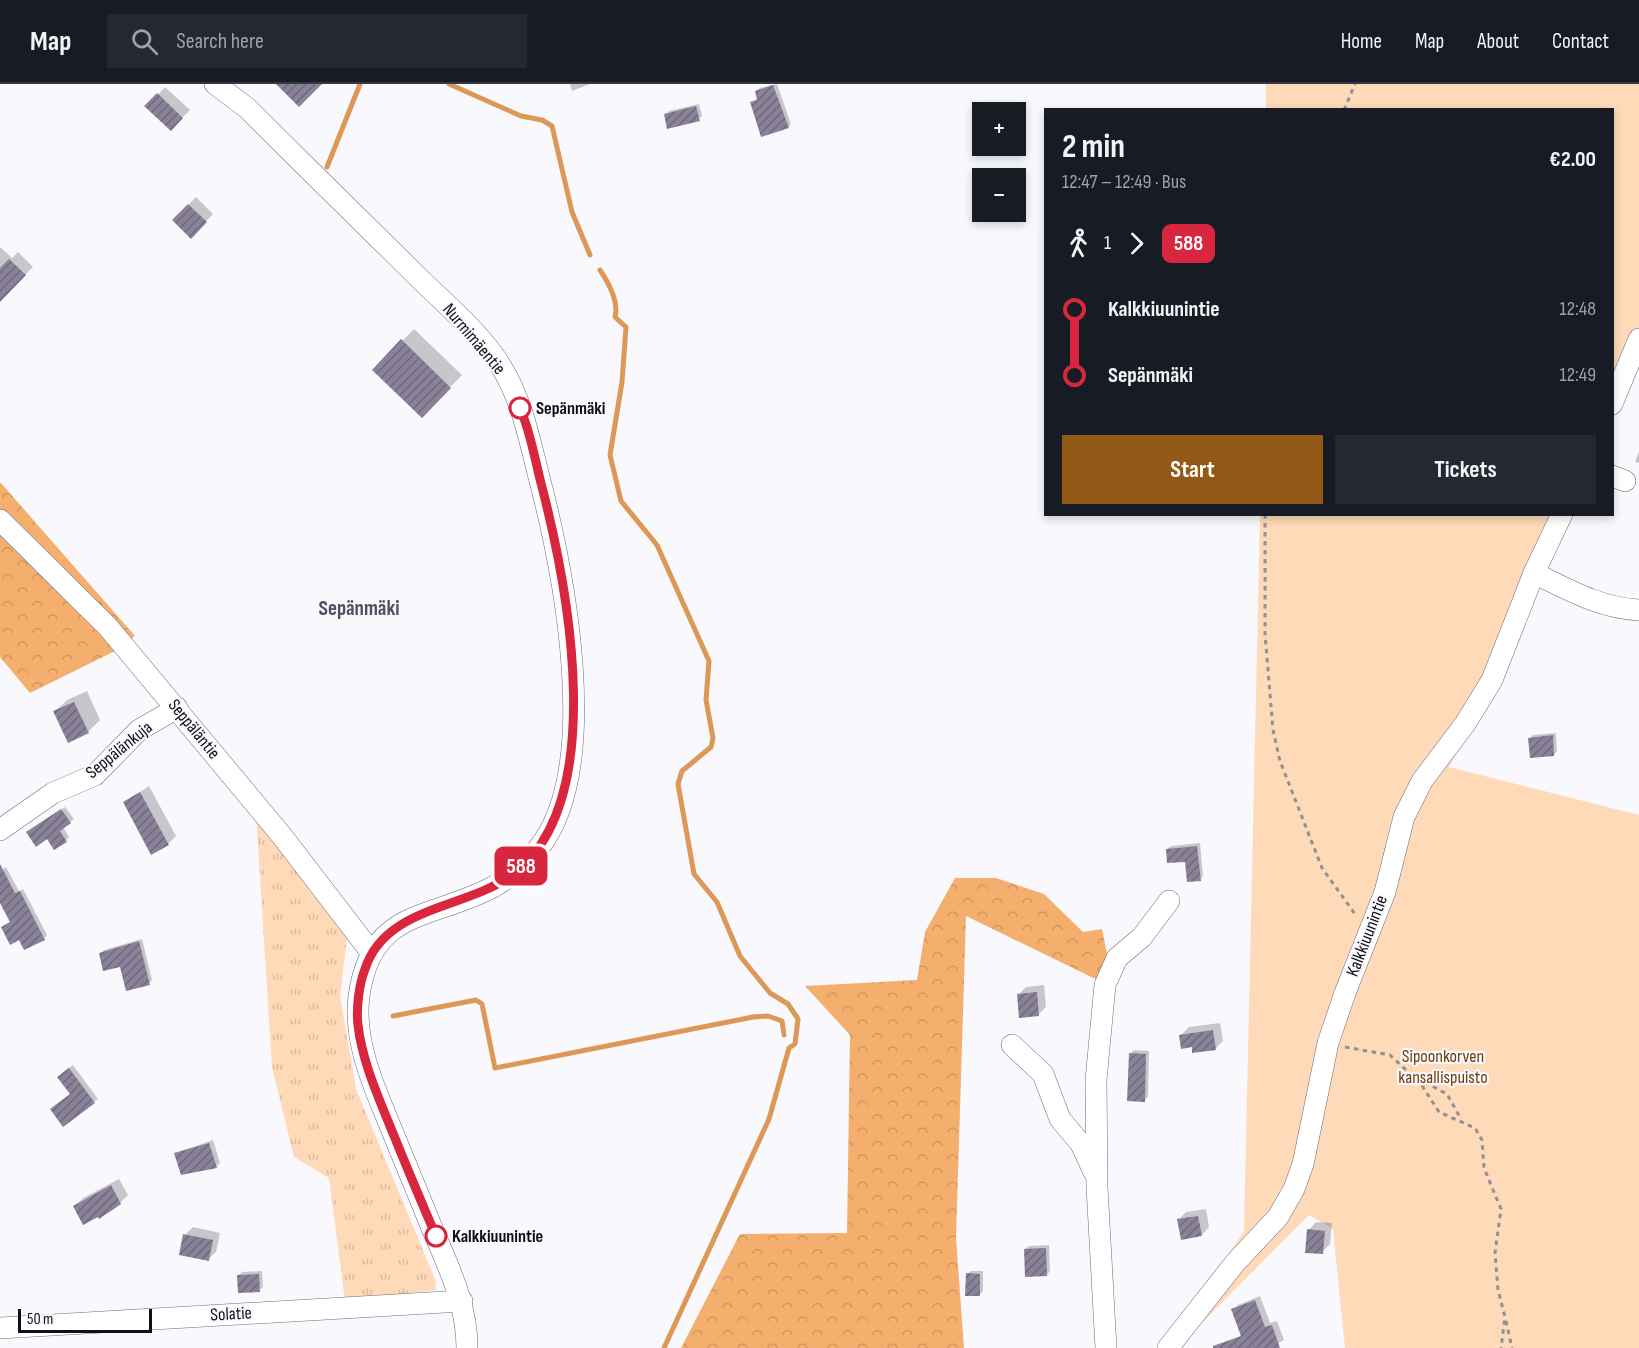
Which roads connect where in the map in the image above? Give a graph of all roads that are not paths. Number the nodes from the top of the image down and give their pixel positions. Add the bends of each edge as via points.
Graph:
1 (215, 84) edge
2 (1639, 339) edge
3 (1636, 362) edge
4 (1614, 400) edge
5 (1561, 516) edge
6 (0, 520) edge
7 (1534, 573) junction
8 (1639, 610) edge
9 (177, 708) junction
10 (0, 830) edge
11 (1169, 901) dead end
12 (371, 952) junction
13 (1012, 1045) dead end
14 (1097, 1187) junction
15 (462, 1301) junction
16 (0, 1328) edge
17 (466, 1348) edge
18 (1106, 1348) edge
19 (1168, 1348) edge

1 - 12 street, Nurmimäentie via 247,108 467,326 502,367 523,415 556,542 569,633 574,727 567,780 555,821 538,849 512,875 492,888 420,914 397,927
2 - 3 street
3 - 4 street
5 - 7 street, Kalkkiuunintie
6 - 9 street, Seppäläntie via 108,627
7 - 8 street via 1584,598 1613,608
7 - 19 street, Kalkkiuunintie via 1492,680 1422,781 1404,817 1378,914 1328,1043 1303,1164 1293,1189 1278,1217 1235,1263
9 - 10 street, Seppälänkuja via 138,730 95,775 53,793
9 - 12 street, Seppäläntie
11 - 14 street via 1142,937 1117,958 1105,984 1096,1080
12 - 15 street, Nurmimäentie via 359,998 361,1043 372,1083
13 - 14 street via 1043,1074 1060,1119 1081,1144
14 - 18 street
15 - 16 street, Solatie
15 - 17 street, Nurmimäentie

